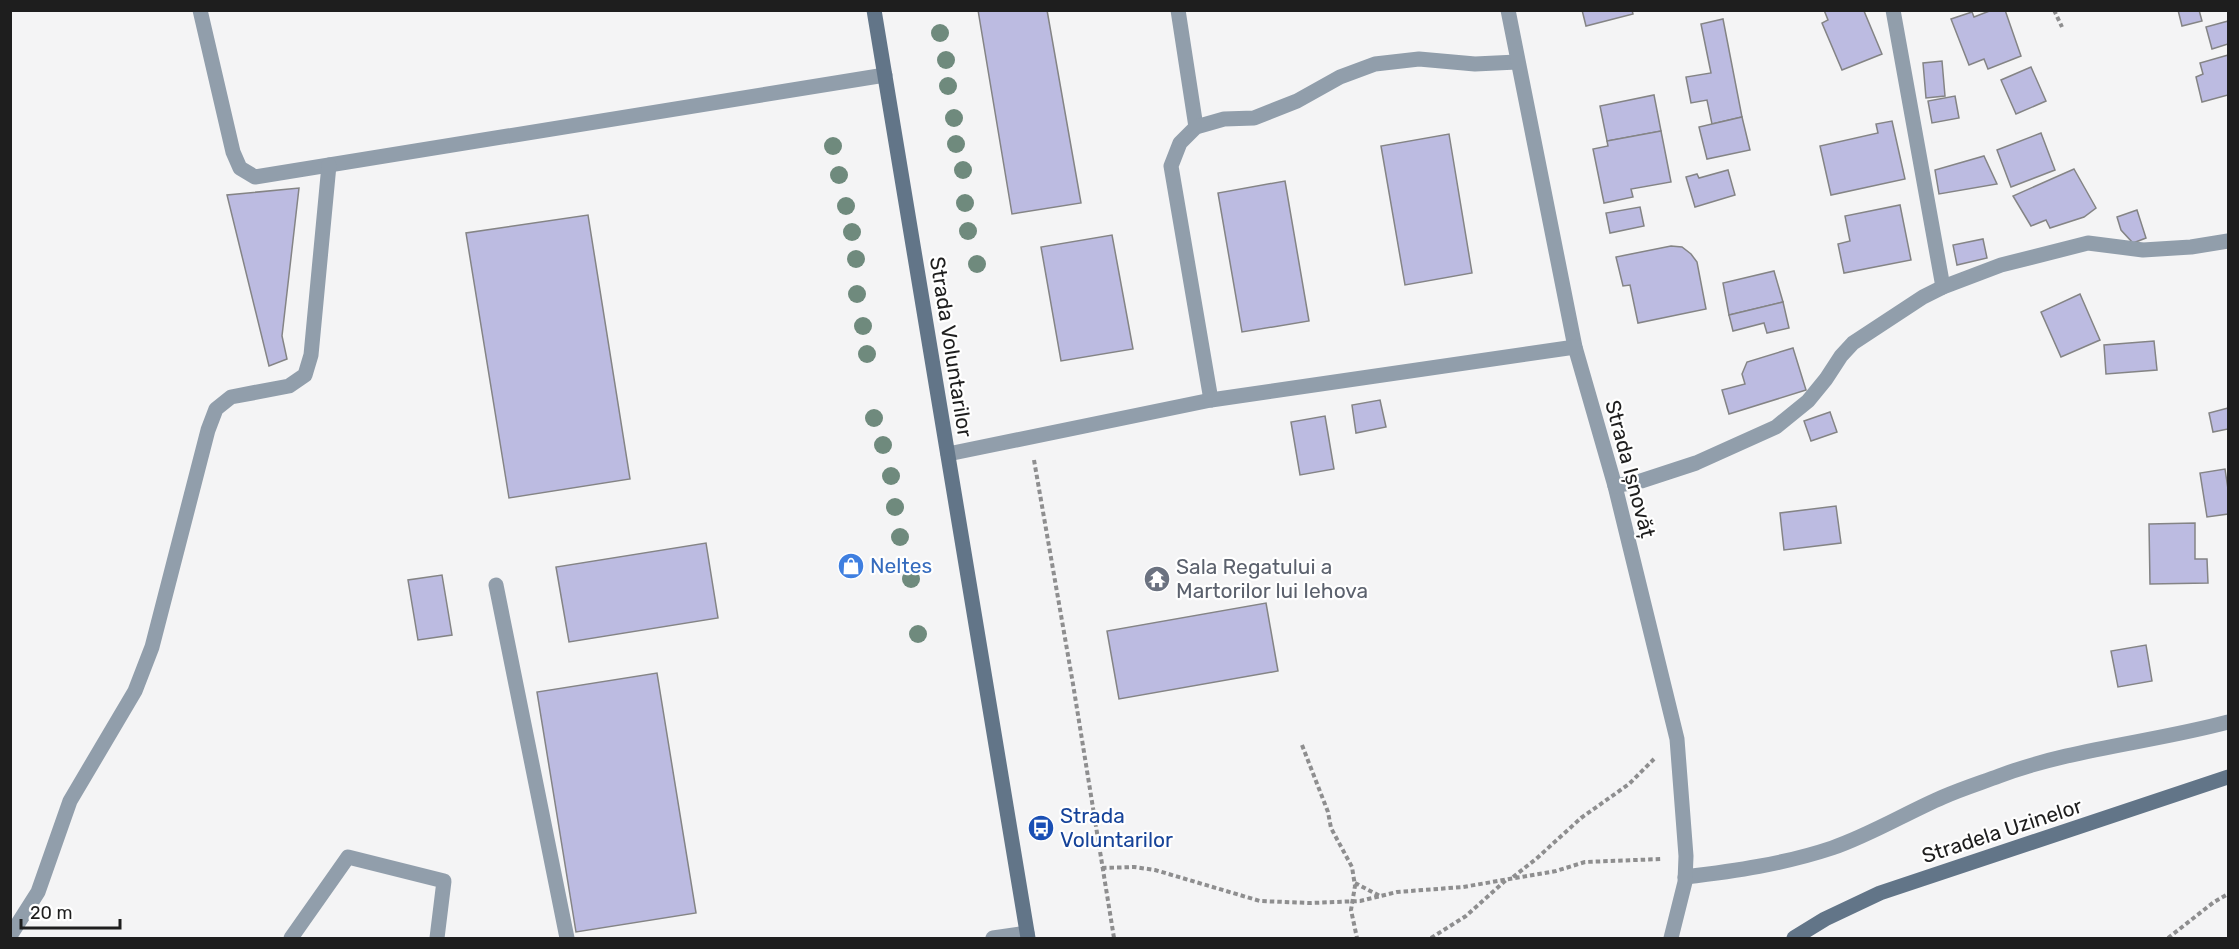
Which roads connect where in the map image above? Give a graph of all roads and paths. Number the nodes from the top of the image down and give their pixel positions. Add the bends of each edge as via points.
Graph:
1 (200, 10) edge
2 (874, 10) edge
3 (1178, 10) edge
4 (1508, 10) edge
5 (1893, 10) edge
6 (2054, 10) edge
7 (2062, 27) dead end
8 (1517, 62) junction
9 (885, 75) junction
10 (1196, 127) junction
11 (329, 165) junction
12 (2229, 241) edge
13 (1943, 286) junction
14 (1575, 347) junction
15 (1211, 400) junction
16 (1029, 437) junction
17 (948, 454) junction
18 (1615, 486) junction
19 (496, 585) dead end
20 (2229, 722) edge
21 (1677, 739) junction
22 (1302, 745) dead end
23 (2229, 777) edge
24 (1686, 856) junction
25 (1102, 868) junction
26 (1685, 877) junction
27 (1509, 879) junction
28 (1354, 883) junction
29 (2229, 894) edge
30 (1380, 896) junction
31 (1352, 901) junction
32 (10, 936) edge
33 (1028, 936) edge
34 (1114, 938) edge
35 (291, 939) edge
36 (437, 939) edge
37 (567, 939) edge
38 (993, 939) edge
39 (1357, 939) edge
40 (1431, 939) edge
41 (1671, 939) edge
42 (1794, 939) edge
43 (2168, 939) edge

1 - 11 street via 240,168 255,177
2 - 9 main road, Strada Voluntarilor
3 - 10 street
4 - 8 street, Strada Ișnovăț
5 - 13 street
6 - 7 path
8 - 10 street via 1419,59 1375,64 1254,118
8 - 14 street, Strada Ișnovăț
9 - 11 street
9 - 17 main road, Strada Voluntarilor
10 - 15 street via 1180,143 1171,166
11 - 32 street via 311,355 305,375 289,386 231,397 216,409 152,647 135,692 70,801 38,891
12 - 13 street via 2143,250 2088,243 2001,265
13 - 18 street via 1853,343 1808,401 1776,427 1696,463
14 - 15 street
14 - 18 street, Strada Ișnovăț
15 - 16 street
16 - 17 street
16 - 25 path
17 - 33 main road, Strada Voluntarilor
18 - 21 street, Strada Ișnovăț
19 - 37 street
20 - 26 street via 2092,751 1999,776 1833,848 1788,861
21 - 24 street, Strada Ișnovăț
21 - 27 path via 1629,783
22 - 28 path via 1331,828 1350,859
23 - 42 main road, Stradela Uzinelor via 1880,893 1825,919
24 - 26 street, Strada Ișnovăț
24 - 27 path via 1585,862
25 - 31 path via 1155,870 1260,901
25 - 34 path
26 - 41 street, Strada Ișnovăț
27 - 30 path
27 - 40 path via 1466,916
28 - 30 path
28 - 31 path
29 - 43 path
30 - 31 path
31 - 39 path
33 - 38 street
35 - 36 street via 348,857 444,881

